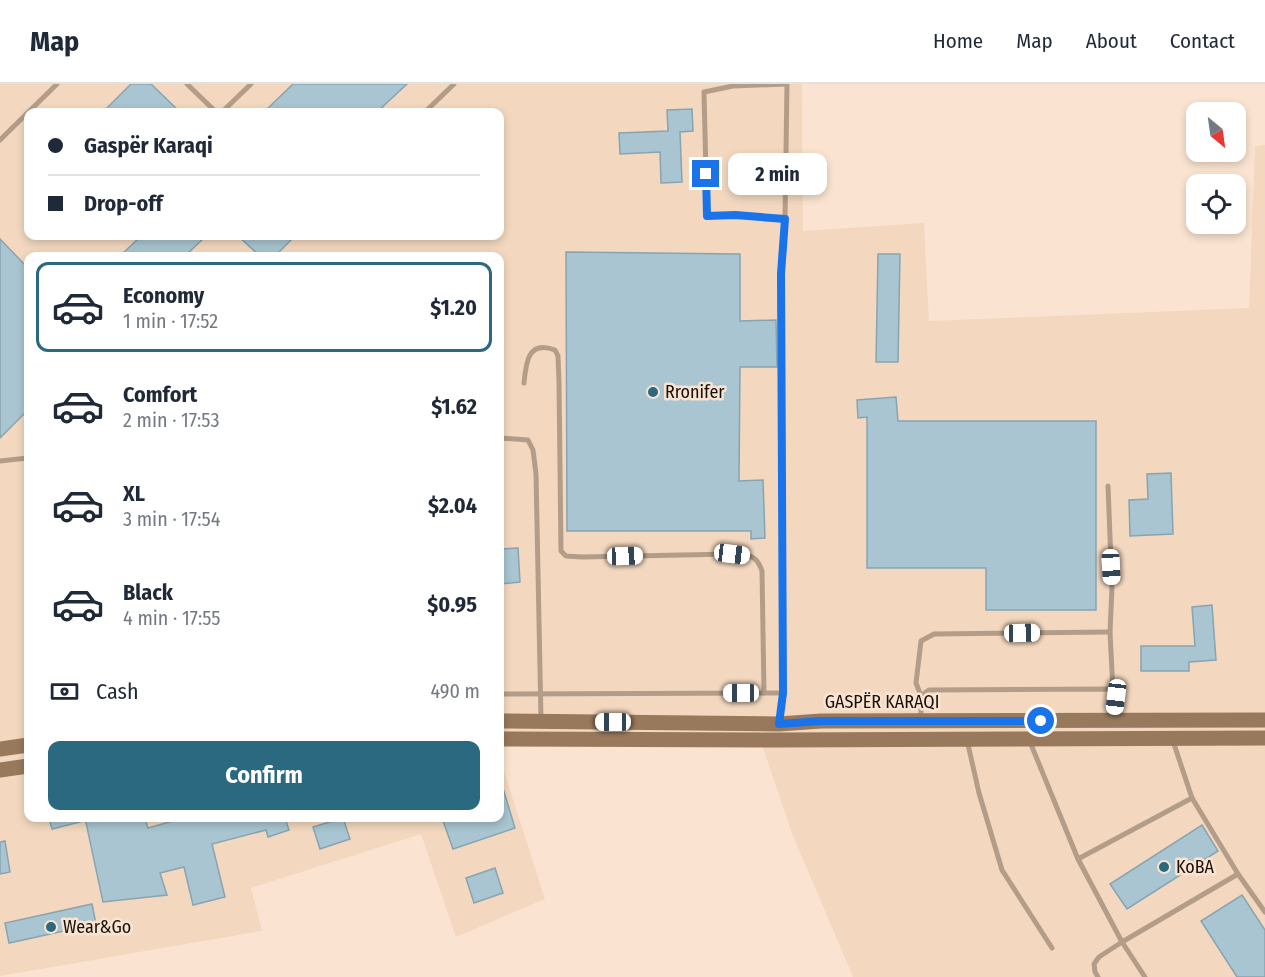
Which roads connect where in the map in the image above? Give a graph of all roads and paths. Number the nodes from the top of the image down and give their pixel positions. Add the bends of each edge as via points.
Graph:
1 (57, 84) edge
2 (187, 84) edge
3 (251, 84) edge
4 (454, 84) edge
5 (786, 84) edge
6 (33, 108) edge
7 (212, 108) edge
8 (226, 108) edge
9 (429, 108) edge
10 (24, 116) edge
11 (0, 140) edge
12 (785, 219) junction
13 (524, 383) dead end
14 (504, 438) edge
15 (24, 458) edge
16 (0, 461) edge
17 (1108, 486) dead end
18 (1110, 632) junction
19 (1113, 691) junction
20 (764, 693) junction
21 (783, 693) junction
22 (504, 694) edge
23 (540, 694) junction
24 (921, 696) junction
25 (1113, 720) junction
26 (1265, 720) edge
27 (504, 721) edge
28 (541, 721) junction
29 (921, 722) junction
30 (779, 724) junction
31 (1028, 738) junction
32 (1265, 738) edge
33 (504, 739) edge
34 (967, 739) junction
35 (1172, 739) junction
36 (24, 746) edge
37 (0, 749) edge
38 (24, 767) edge
39 (0, 770) edge
40 (1192, 798) junction
41 (1078, 859) junction
42 (1238, 874) junction
43 (1265, 912) edge
44 (1122, 942) junction
45 (1052, 948) dead end
46 (1098, 977) edge
47 (1145, 977) edge

1 - 6 lane
2 - 7 lane
3 - 8 lane
4 - 9 lane
5 - 12 lane
5 - 12 lane via 733,86 704,92 707,216
10 - 11 lane
12 - 21 lane via 781,274
13 - 20 lane via 525,369 536,348 555,350 559,382 561,551 566,556 732,554 753,556 759,561
14 - 23 lane via 528,440 533,450
15 - 16 lane
17 - 18 lane
18 - 19 lane
18 - 24 lane via 934,634 921,641 916,683
19 - 24 lane via 929,690
19 - 25 lane
20 - 21 lane
20 - 23 lane
21 - 30 lane
22 - 23 lane
23 - 28 lane
24 - 29 lane
25 - 26 main road, GASPËR KARAQI
25 - 29 main road, GASPËR KARAQI
27 - 28 main road, GASPËR KARAQI
28 - 30 main road, GASPËR KARAQI
29 - 30 main road, GASPËR KARAQI
31 - 34 main road, GASPËR KARAQI
31 - 35 main road, GASPËR KARAQI
31 - 41 lane
32 - 35 main road, GASPËR KARAQI
33 - 34 main road, GASPËR KARAQI
34 - 45 lane via 1002,870
35 - 40 lane
36 - 37 main road
38 - 39 main road
40 - 41 lane
40 - 42 lane
41 - 44 lane
42 - 43 lane
42 - 44 lane
44 - 46 lane via 1094,964
44 - 47 lane

